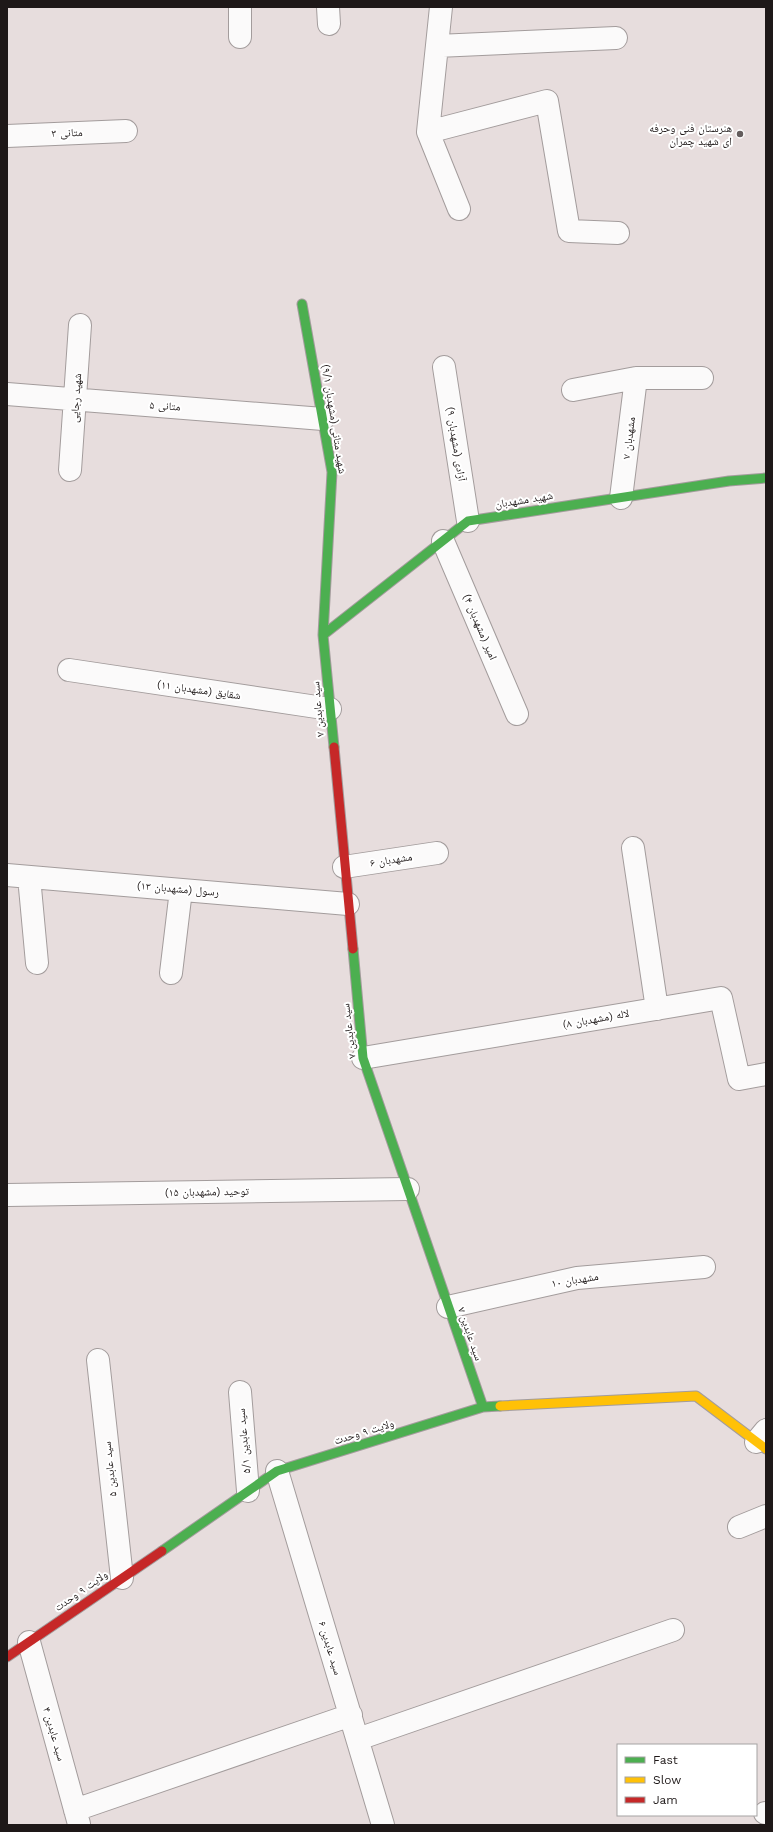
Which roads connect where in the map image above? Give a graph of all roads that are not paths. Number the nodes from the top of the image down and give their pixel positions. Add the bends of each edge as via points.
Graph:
1 (240, 7) edge
2 (441, 7) edge
3 (240, 37) dead end
4 (616, 38) dead end
5 (437, 46) junction
6 (126, 131) dead end
7 (428, 132) junction
8 (7, 136) edge
9 (458, 209) dead end
10 (618, 233) dead end
11 (302, 304) dead end
12 (80, 325) dead end
13 (444, 367) dead end
14 (636, 378) junction
15 (702, 378) dead end
16 (573, 390) dead end
17 (7, 394) edge
18 (76, 400) junction
19 (323, 419) junction
20 (70, 470) dead end
21 (766, 478) edge
22 (621, 498) junction
23 (468, 521) junction
24 (443, 541) junction
25 (323, 635) junction
26 (69, 670) dead end
27 (330, 709) junction
28 (517, 714) dead end
29 (633, 848) dead end
30 (438, 853) dead end
31 (344, 867) junction
32 (7, 875) edge
33 (29, 877) junction
34 (181, 890) junction
35 (348, 904) junction
36 (37, 963) dead end
37 (171, 973) dead end
38 (657, 1009) junction
39 (363, 1058) junction
40 (766, 1074) edge
41 (408, 1189) junction
42 (7, 1195) edge
43 (704, 1267) dead end
44 (448, 1307) junction
45 (98, 1360) dead end
46 (240, 1392) dead end
47 (483, 1407) junction
48 (763, 1441) edge
49 (277, 1471) junction
50 (248, 1491) junction
51 (766, 1516) edge
52 (739, 1527) dead end
53 (122, 1578) junction
54 (673, 1630) dead end
55 (29, 1642) junction
56 (7, 1657) edge
57 (351, 1715) junction
58 (358, 1740) junction
59 (77, 1818) edge
60 (383, 1825) edge

1 - 3 street
2 - 5 street
4 - 5 street
5 - 7 street
6 - 8 street, متانی ۳
7 - 9 street
7 - 10 street via 547,101 569,231
11 - 19 street, شهید متانی (مشهدبان ۹/۱)
12 - 18 street, شهید رجایی
13 - 23 street, آزادی (مشهدبان ۹)
14 - 15 street
14 - 16 street
14 - 22 street, مشهدبان ۷
17 - 18 street, متانی ۵
18 - 19 street, متانی ۵
18 - 20 street, شهید رجایی
19 - 25 street, شهید متانی (مشهدبان ۹/۱) via 332,472
21 - 22 street, شهید مشهدبان
22 - 23 street, شهید مشهدبان
23 - 24 street
24 - 25 street
24 - 28 street, امیر (مشهدبان ۴)
25 - 27 street, سید عابدین ۷
26 - 27 street, شقایق (مشهدبان ۱۱)
27 - 31 street, سید عابدین ۷
29 - 38 street
30 - 31 street, مشهدبان ۶
31 - 35 street, سید عابدین ۷
32 - 33 street, رسول (مشهدبان ۱۳)
33 - 34 street, رسول (مشهدبان ۱۳)
33 - 36 street
34 - 35 street, رسول (مشهدبان ۱۳)
34 - 37 street
35 - 39 street, سید عابدین ۷
38 - 39 street, لاله (مشهدبان ۸)
38 - 40 street, لاله (مشهدبان ۸) via 720,998 739,1079
39 - 41 street, سید عابدین ۷
41 - 42 street, توحید (مشهدبان ۱۵)
41 - 44 street, سید عابدین ۷
43 - 44 street, مشهدبان ۱۰ via 577,1278
44 - 47 street, سید عابدین ۷
45 - 53 street, سید عابدین ۵
46 - 50 street, سید عابدین ۵/۱
47 - 48 street, ولایت ۹ وحدت via 696,1396
47 - 49 street, ولایت ۹ وحدت
49 - 50 street, ولایت ۹ وحدت
49 - 57 street, سید عابدین ۶
50 - 53 street, ولایت ۹ وحدت
51 - 52 street
53 - 55 street, ولایت ۹ وحدت
54 - 58 street
55 - 56 street, ولایت ۹ وحدت
55 - 59 street, سید عابدین ۴
57 - 58 street, سید عابدین ۶
57 - 59 street
58 - 60 street, سید عابدین ۶

